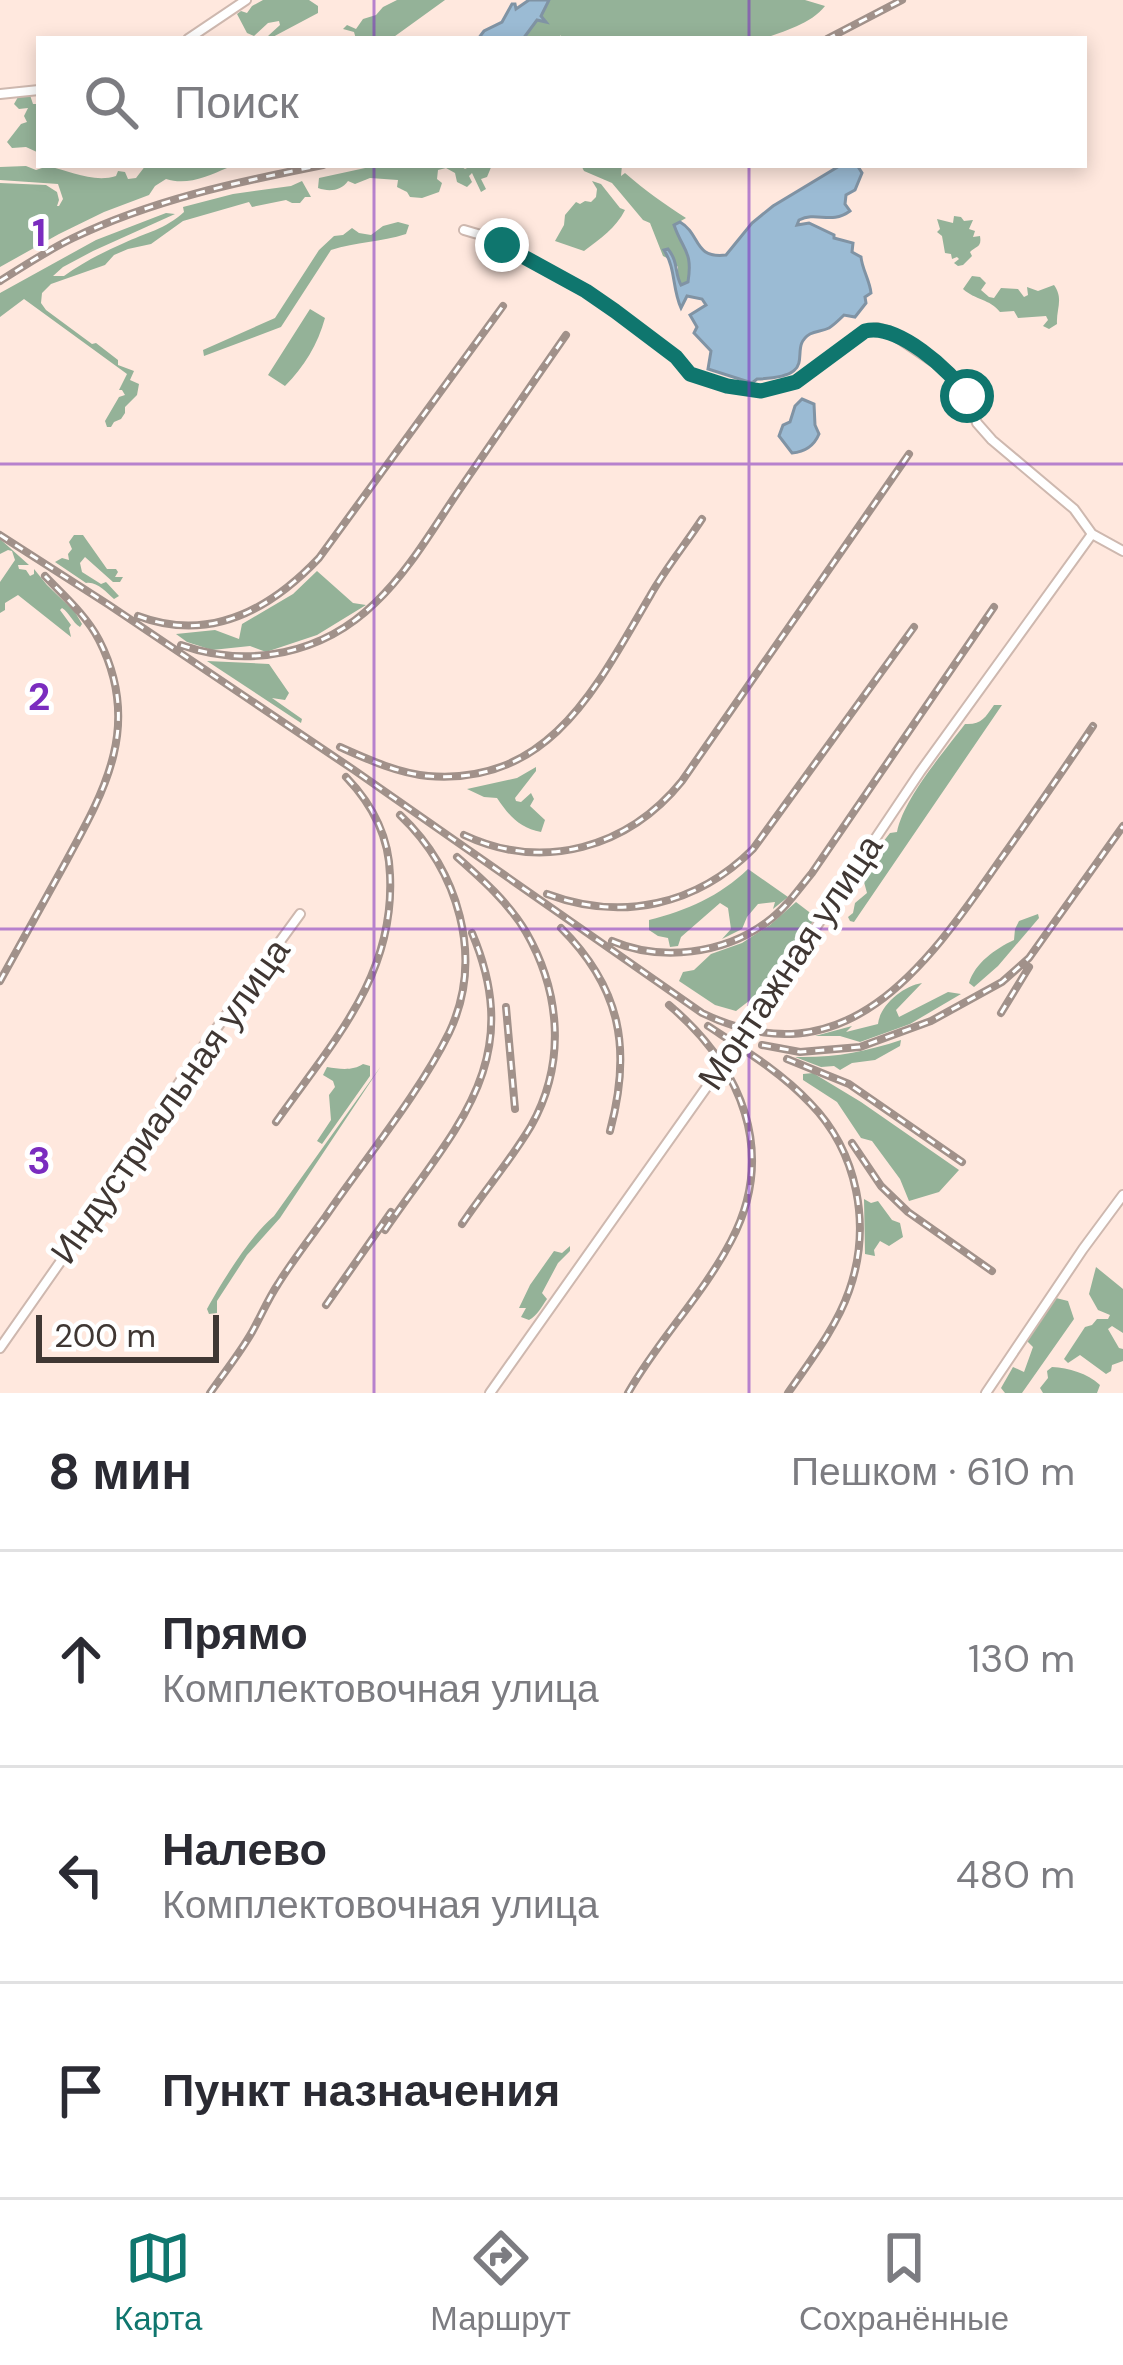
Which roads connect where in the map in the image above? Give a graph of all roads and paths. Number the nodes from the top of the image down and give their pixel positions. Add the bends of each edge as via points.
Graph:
1 (246, 0) edge
2 (192, 36) edge
3 (36, 90) edge
4 (0, 94) edge
5 (464, 230) dead end
6 (1092, 534) junction
7 (1123, 551) edge
8 (300, 914) dead end
9 (1123, 1195) edge
10 (0, 1348) edge
11 (490, 1393) edge
12 (986, 1393) edge

1 - 2 street
3 - 4 street
5 - 6 street via 586,291 690,374 727,386 779,388 865,331 888,331 950,373 992,440
6 - 7 street
6 - 11 street, Монтажная улица
8 - 10 street, Индустриальная улица
9 - 12 street

